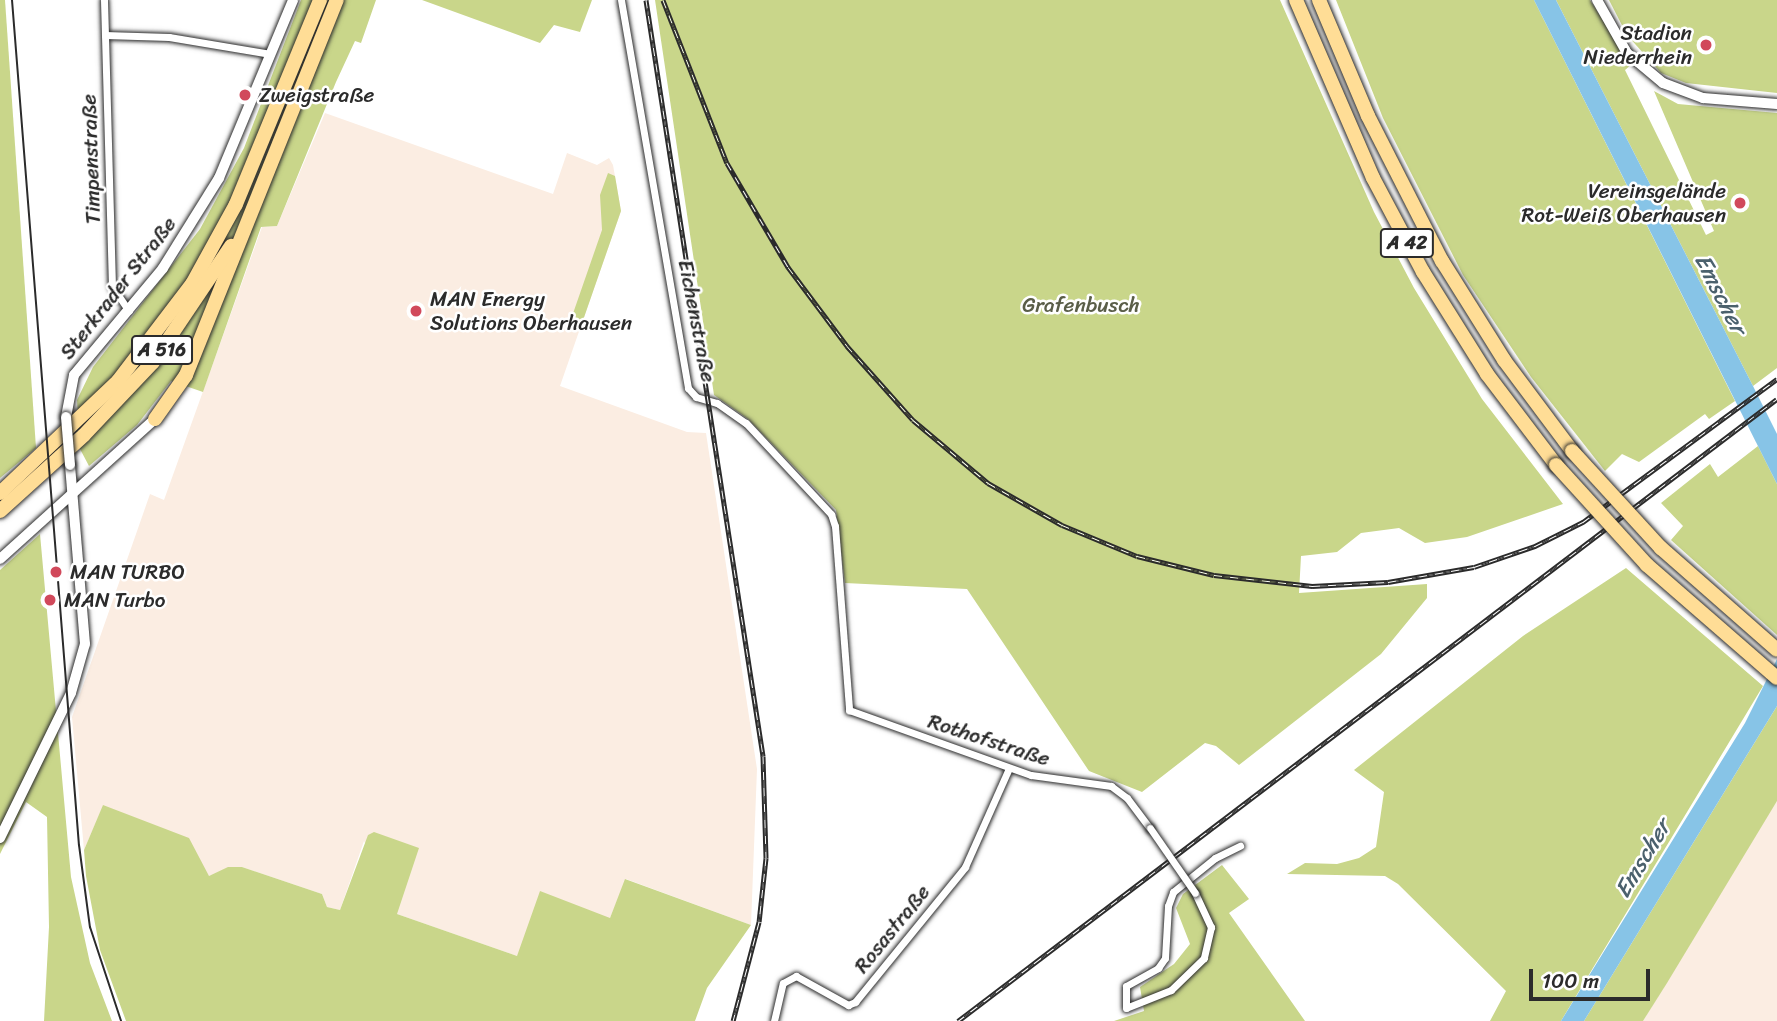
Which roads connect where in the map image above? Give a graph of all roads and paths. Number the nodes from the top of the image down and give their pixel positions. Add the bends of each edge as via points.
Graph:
1 (104, 0) edge
2 (293, 0) edge
3 (320, 0) edge
4 (337, 0) edge
5 (621, 0) edge
6 (1296, 0) edge
7 (1319, 0) edge
8 (1597, 0) edge
9 (105, 35) junction
10 (271, 54) junction
11 (1777, 104) edge
12 (275, 153) junction
13 (129, 310) junction
14 (155, 419) joint
15 (0, 493) edge
16 (72, 495) junction
17 (0, 511) edge
18 (0, 559) edge
19 (1777, 650) edge
20 (1777, 678) edge
21 (849, 710) joint
22 (1009, 768) junction
23 (0, 838) edge
24 (1240, 846) dead end
25 (774, 1021) edge

1 - 9 street, Timpenstraße
2 - 10 street, Sterkrader Straße
3 - 15 highway, A 516 via 236,204 192,284 118,381
4 - 12 highway, A 516
5 - 21 street, Eichenstraße via 688,388 696,397 717,403 746,423 831,514
6 - 20 highway, A 42, bridge via 1368,168 1423,272 1487,374 1556,465 1655,573
7 - 19 highway, A 42, bridge via 1373,127 1442,261 1504,360 1573,451 1661,548
8 - 11 street via 1627,53 1663,83 1703,97
9 - 10 street via 169,37
9 - 13 street, Timpenstraße via 112,286
10 - 13 street, Sterkrader Straße via 213,190 171,257
12 - 14 highway via 186,375
12 - 17 highway, A 516 via 224,259 153,362 84,435
13 - 16 street, Sterkrader Straße, bridge via 74,375 66,418
14 - 16 street
16 - 18 street
16 - 23 street, Sterkrader Straße via 85,644 71,693
21 - 22 street, Rothofstraße
22 - 24 street, Rothofstraße, bridge via 1041,778 1111,786 1127,798 1150,828 1195,893 1210,928 1205,958 1171,990 1126,1008 1126,986 1155,970 1166,958 1173,892 1215,858
22 - 25 street, Rosastraße via 965,867 855,1002 848,1005 796,976 783,983

